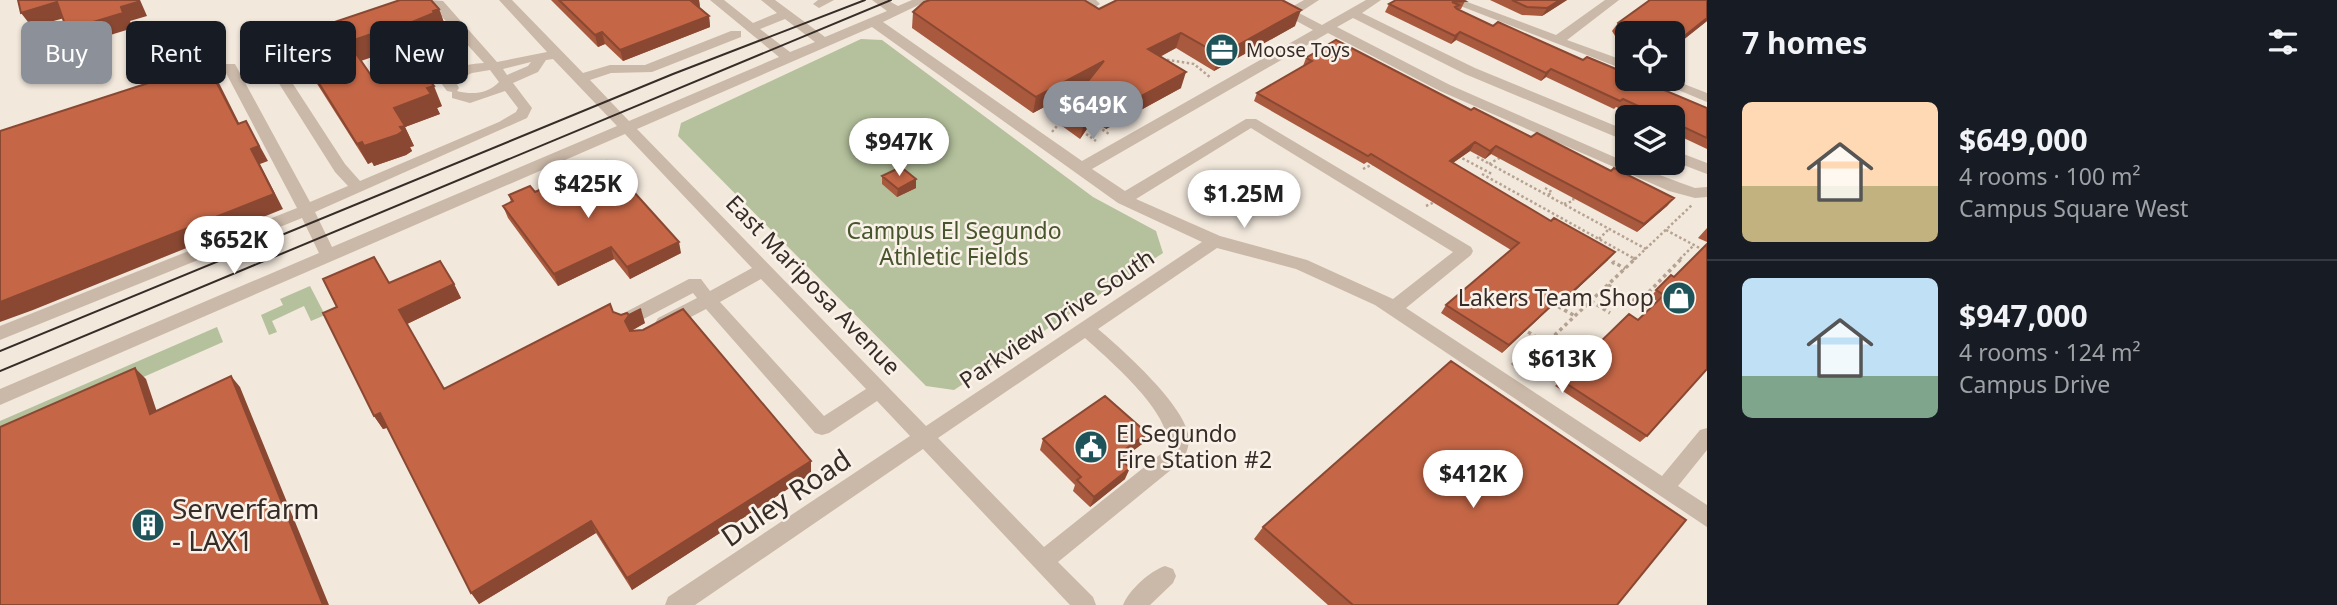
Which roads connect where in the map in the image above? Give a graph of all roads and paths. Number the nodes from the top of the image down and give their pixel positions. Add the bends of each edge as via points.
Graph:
1 (505, 0) edge
2 (767, 0) edge
3 (878, 0) edge
4 (923, 0) edge
5 (1266, 0) edge
6 (1313, 0) edge
7 (1375, 0) edge
8 (1451, 0) edge
9 (1613, 0) edge
10 (720, 3) edge
11 (897, 12) junction
12 (1290, 13) junction
13 (1353, 13) junction
14 (787, 14) junction
15 (874, 22) junction
16 (751, 28) junction
17 (1325, 29) junction
18 (736, 34) dead end
19 (1557, 41) junction
20 (825, 43) junction
21 (555, 54) junction
22 (1154, 55) edge
23 (789, 58) junction
24 (540, 59) junction
25 (1184, 62) junction
26 (1615, 62) edge
27 (493, 65) junction
28 (1178, 66) edge
29 (226, 68) edge
30 (1211, 78) dead end
31 (580, 79) junction
32 (507, 83) junction
33 (1685, 89) edge
34 (1707, 98) edge
35 (1071, 108) edge
36 (1080, 115) edge
37 (1074, 125) edge
38 (626, 129) junction
39 (1054, 129) dead end
40 (1615, 132) edge
41 (1109, 134) dead end
42 (1096, 141) dead end
43 (1456, 154) edge
44 (1506, 154) edge
45 (1477, 157) dead end
46 (1685, 160) edge
47 (1378, 162) edge
48 (1487, 162) junction
49 (1478, 166) junction
50 (1080, 169) junction
51 (1363, 169) dead end
52 (1499, 169) junction
53 (1707, 169) edge
54 (1482, 174) dead end
55 (1490, 176) junction
56 (1480, 183) edge
57 (358, 188) junction
58 (1545, 188) dead end
59 (1586, 191) edge
60 (1707, 192) edge
61 (1439, 195) edge
62 (1548, 195) junction
63 (1124, 199) junction
64 (1564, 204) junction
65 (1426, 206) dead end
66 (306, 210) junction
67 (1687, 211) dead end
68 (1553, 213) junction
69 (1545, 220) edge
70 (1609, 229) junction
71 (1666, 230) junction
72 (1598, 239) junction
73 (1215, 241) junction
74 (1694, 245) junction
75 (1646, 249) junction
76 (1707, 252) edge
77 (329, 257) junction
78 (1635, 259) junction
79 (1612, 264) edge
80 (1625, 269) junction
81 (764, 270) junction
82 (1608, 285) junction
83 (708, 300) junction
84 (1591, 301) junction
85 (1551, 302) edge
86 (1639, 302) junction
87 (1394, 308) junction
88 (1610, 313) dead end
89 (1575, 316) junction
90 (1662, 316) edge
91 (626, 320) edge
92 (1086, 329) junction
93 (651, 330) edge
94 (1528, 332) edge
95 (0, 333) edge
96 (1552, 338) junction
97 (1546, 343) junction
98 (1576, 352) dead end
99 (1536, 354) junction
100 (1513, 365) dead end
101 (1557, 367) dead end
102 (1519, 369) dead end
103 (880, 390) junction
104 (0, 397) edge
105 (1707, 436) edge
106 (927, 437) junction
107 (1664, 488) junction
108 (1707, 517) edge
109 (1043, 561) junction
110 (1165, 576) dead end
111 (676, 605) edge
112 (1085, 605) edge
113 (1134, 605) edge

1 - 21 street, East Mariposa Avenue
2 - 14 street
3 - 11 street
4 - 11 street
5 - 12 street
6 - 12 street
7 - 13 street
8 - 19 street
9 - 19 street
10 - 16 street
11 - 15 street
12 - 17 street
13 - 17 street
13 - 40 street via 1470,71
14 - 16 street
14 - 20 street
15 - 20 street
15 - 50 street
16 - 23 street
17 - 50 street
17 - 60 street via 1445,88 1675,187
18 - 31 street via 647,69 610,69
19 - 26 street
20 - 23 street
21 - 24 street
21 - 31 street, East Mariposa Avenue
22 - 25 path
23 - 38 street
24 - 27 street
24 - 32 street via 533,69
25 - 28 path
25 - 30 path
27 - 32 street
27 - 32 street via 454,75 448,83 462,98 481,98
27 - 57 street via 439,4 432,3 285,52 273,63 340,168
29 - 66 street via 230,67
31 - 38 street, East Mariposa Avenue
32 - 57 street via 525,108 522,115
33 - 34 street
35 - 39 path
36 - 41 path
37 - 42 path
38 - 77 street
38 - 81 street, East Mariposa Avenue
43 - 49 path
44 - 48 path
45 - 48 path
46 - 53 street
47 - 51 path
48 - 49 path
48 - 52 path
49 - 55 path
50 - 63 street
52 - 55 path
52 - 62 path
54 - 55 path
55 - 56 path
55 - 68 path
57 - 66 street
58 - 62 path via 1552,192
59 - 64 path
61 - 65 path via 1443,198
62 - 64 path
63 - 73 street
63 - 87 street via 1251,122 1465,251
64 - 70 path
66 - 77 street
66 - 95 street
67 - 71 path
68 - 69 path
68 - 72 path
70 - 72 path
70 - 75 path
71 - 74 path
71 - 75 path
72 - 78 path
73 - 87 street via 1301,264
73 - 92 street, Parkview Drive South
74 - 76 path
74 - 86 path
75 - 78 path
77 - 104 street
78 - 80 path
79 - 80 path
80 - 82 path
81 - 83 street
81 - 103 street, East Mariposa Avenue
82 - 84 path
82 - 86 path
83 - 91 street via 695,284
83 - 93 street
83 - 103 street via 822,427
84 - 88 path
84 - 89 path
85 - 89 path
86 - 90 path
87 - 107 street
89 - 96 path
92 - 106 street, Parkview Drive South
92 - 109 street via 1120,358 1174,422 1179,437 1176,454
94 - 97 path
96 - 97 path
96 - 98 path
97 - 99 path
99 - 100 path via 1529,349
99 - 101 path
99 - 102 path
103 - 106 street, East Mariposa Avenue
105 - 107 street
106 - 109 street, East Mariposa Avenue
106 - 111 street, Duley Road
107 - 108 street
109 - 112 street, East Mariposa Avenue
110 - 113 street

